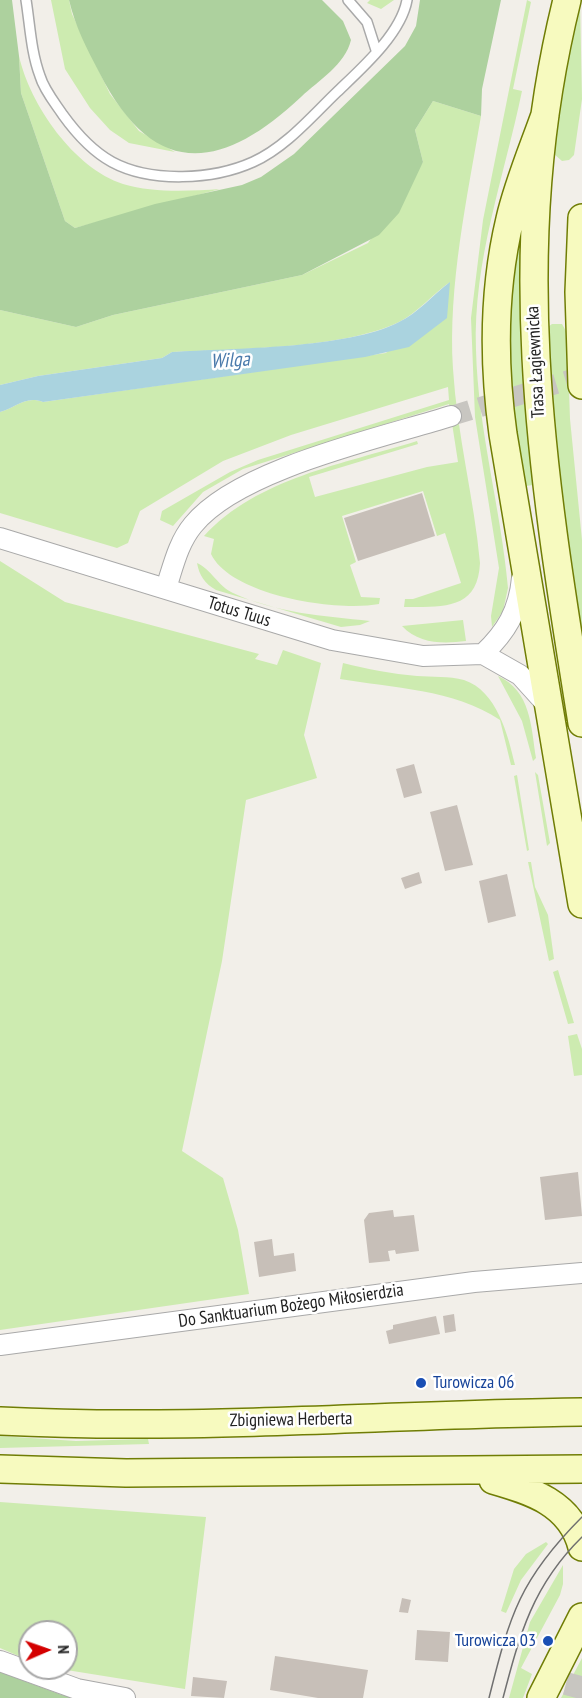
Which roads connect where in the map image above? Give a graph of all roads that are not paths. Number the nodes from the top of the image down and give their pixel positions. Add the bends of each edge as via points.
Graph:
1 (26, 0) edge
2 (348, 0) edge
3 (407, 0) edge
4 (567, 0) edge
5 (376, 51) junction
6 (544, 115) junction
7 (582, 218) edge
8 (582, 385) edge
9 (451, 416) tunnel mouth
10 (0, 538) edge
11 (524, 555) junction
12 (166, 588) junction
13 (483, 654) junction
14 (548, 706) junction
15 (582, 723) edge
16 (582, 904) edge
17 (582, 1273) edge
18 (0, 1345) edge
19 (577, 1408) edge
20 (0, 1421) edge
21 (0, 1469) edge
22 (582, 1469) edge
23 (460, 1472) junction
24 (582, 1547) edge
25 (582, 1617) edge
26 (0, 1661) edge
27 (126, 1698) edge
28 (541, 1698) edge

1 - 5 lane via 40,78 53,100 98,153 146,173 193,175 254,162 293,133
2 - 5 lane via 367,22
3 - 5 lane via 400,22
4 - 6 main road, Trasa Łagiewnicka
6 - 11 main road via 510,217 496,316 500,409
6 - 15 main road, Trasa Łagiewnicka via 533,242 536,382 552,533
7 - 8 main road
9 - 12 street via 305,462 234,492 213,505 186,534
10 - 12 street, Totus Tuus
11 - 13 street via 515,613 500,638
11 - 14 main road
12 - 13 street, Totus Tuus via 366,647 423,656
13 - 14 street via 520,675
14 - 16 main road
17 - 18 street, Do Sanktuarium Bożego Miłosierdzia via 474,1282
19 - 20 main road, Zbigniewa Herberta via 189,1422
21 - 23 main road via 104,1473
22 - 23 main road
23 - 24 main road via 544,1496 566,1517
25 - 28 main road
26 - 27 street via 77,1689

